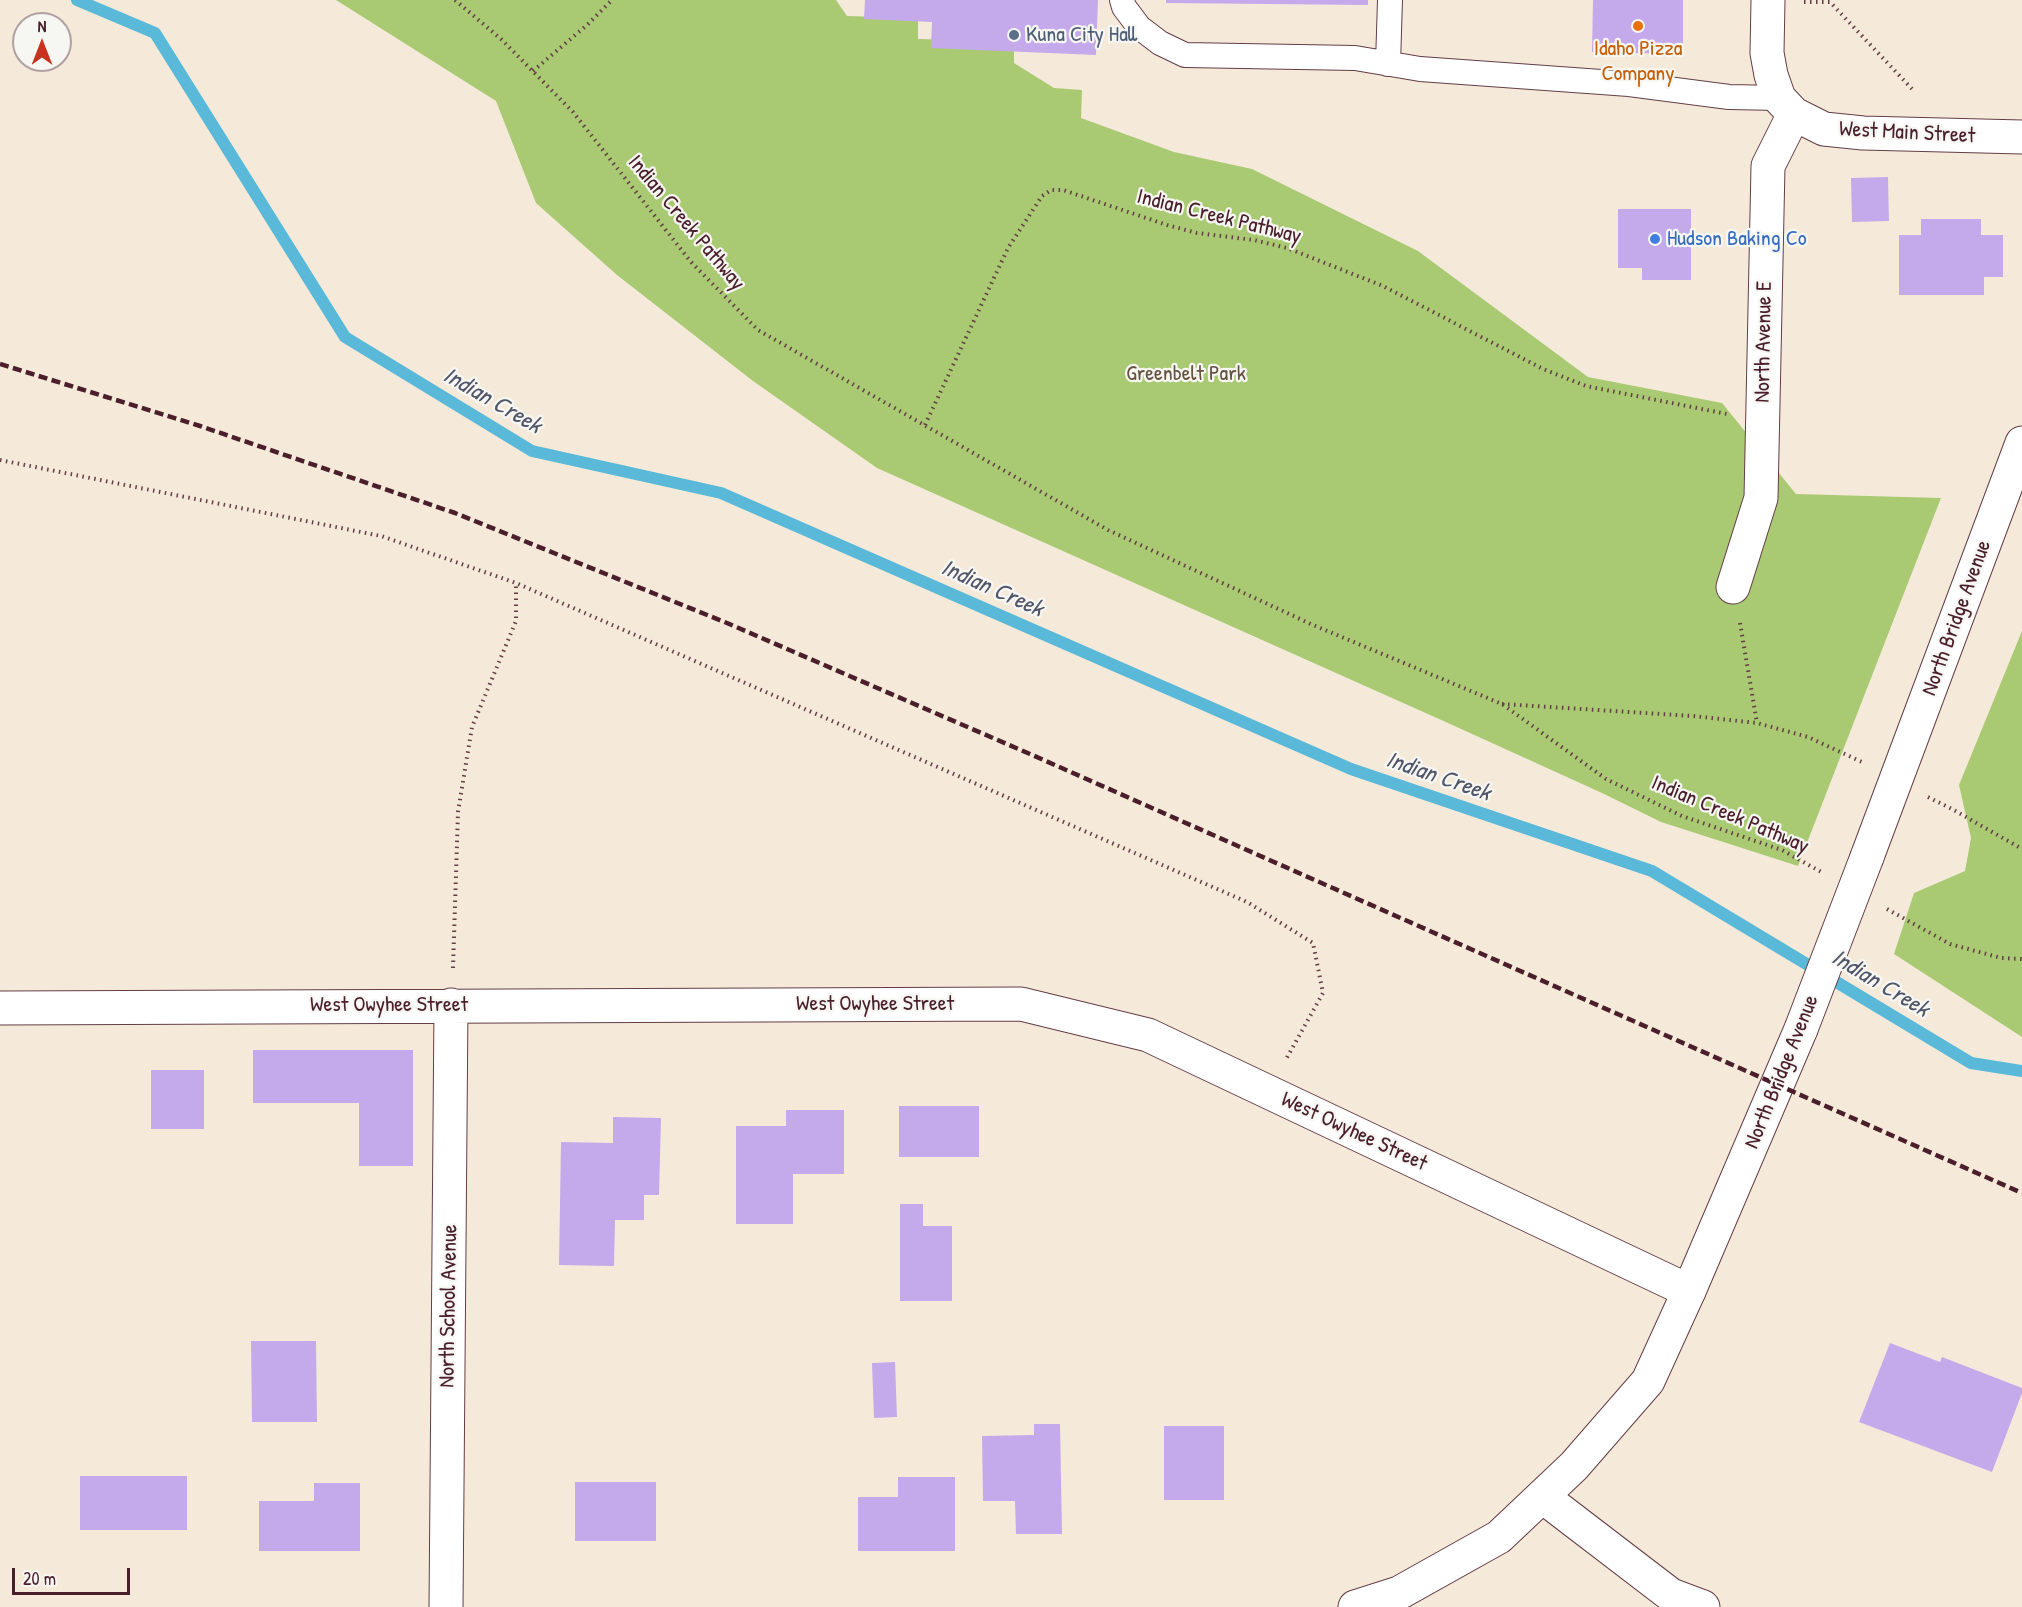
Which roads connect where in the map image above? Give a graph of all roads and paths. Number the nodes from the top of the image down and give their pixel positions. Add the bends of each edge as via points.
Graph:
1 (455, 0) edge
2 (612, 0) edge
3 (1122, 0) edge
4 (1390, 0) edge
5 (1768, 0) edge
6 (1803, 2) dead end
7 (1389, 64) junction
8 (533, 71) junction
9 (1913, 90) dead end
10 (1787, 106) junction
11 (2022, 137) edge
12 (1763, 414) junction
13 (925, 425) junction
14 (2022, 443) edge
15 (0, 460) edge
16 (516, 583) junction
17 (1733, 586) joint
18 (1502, 704) junction
19 (1757, 723) junction
20 (1862, 762) dead end
21 (1924, 796) dead end
22 (2022, 849) edge
23 (1831, 878) dead end
24 (1881, 905) dead end
25 (2022, 959) edge
26 (451, 1005) junction
27 (0, 1008) edge
28 (1268, 1092) junction
29 (1689, 1291) junction
30 (1543, 1497) junction
31 (1666, 1601) edge
32 (446, 1607) edge
33 (1355, 1607) edge
34 (1702, 1607) edge

1 - 8 path, Indian Creek Pathway
2 - 8 path
3 - 7 lane via 1139,27 1185,56 1355,58
4 - 7 lane
5 - 10 street via 1767,53 1771,75
6 - 9 path via 1830,2
7 - 10 lane via 1629,84
8 - 13 path, Indian Creek Pathway via 573,112 691,262 758,330
10 - 11 street, West Main Street via 1824,129
10 - 12 street, North Avenue E via 1768,166
12 - 13 path, Indian Creek Pathway via 1727,414 1586,387 1543,369 1383,286 1287,248 1197,233 1063,190 1051,190 1042,196 1008,248
12 - 17 street, North Avenue E via 1761,498
13 - 18 path, Indian Creek Pathway via 1108,530 1313,625
14 - 29 street, North Bridge Avenue, bridge via 1801,1029
15 - 16 path via 381,536
16 - 26 path via 516,621 472,727 458,812
16 - 28 path via 1247,902 1313,943 1323,993
17 - 19 path
18 - 19 path, Indian Creek Pathway
18 - 23 path, Indian Creek Pathway via 1606,779 1682,816 1782,850
19 - 20 path, Indian Creek Pathway via 1808,737
21 - 22 path
24 - 25 path via 1950,944 2001,958
26 - 27 street, West Owyhee Street
26 - 28 street, West Owyhee Street via 1021,1004 1148,1035
26 - 32 street, North School Avenue
28 - 29 street, West Owyhee Street
29 - 30 street, North Bridge Avenue via 1648,1381
30 - 31 street
30 - 33 street, North Bridge Avenue via 1499,1537 1399,1593
31 - 34 street

